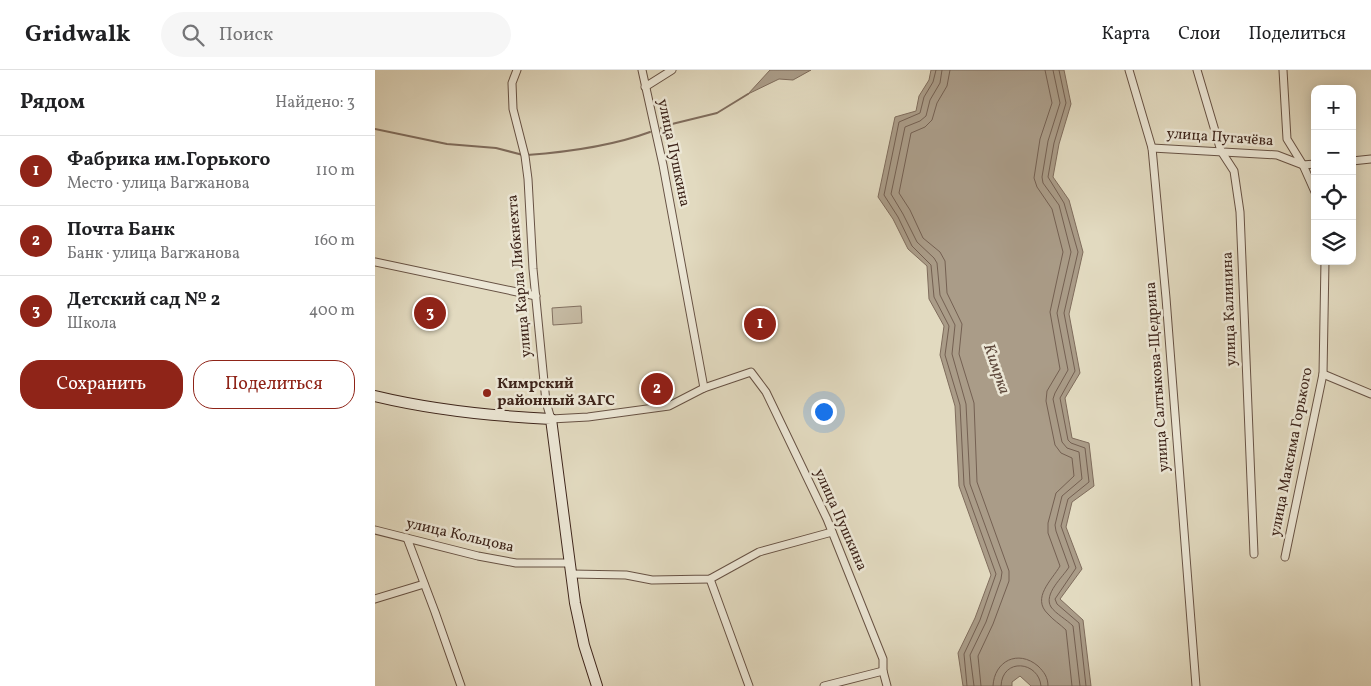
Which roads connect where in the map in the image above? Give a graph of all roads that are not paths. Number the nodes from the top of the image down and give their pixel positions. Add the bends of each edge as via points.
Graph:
1 (517, 70) edge
2 (642, 70) edge
3 (672, 70) edge
4 (1129, 70) edge
5 (1197, 70) edge
6 (1283, 70) edge
7 (645, 87) junction
8 (1152, 148) junction
9 (1221, 150) junction
10 (1371, 159) edge
11 (1356, 161) edge
12 (1311, 164) edge
13 (1303, 165) junction
14 (1311, 183) edge
15 (375, 262) edge
16 (1325, 265) edge
17 (536, 296) junction
18 (1323, 374) junction
19 (704, 388) junction
20 (1371, 394) edge
21 (375, 396) edge
22 (551, 419) junction
23 (375, 530) edge
24 (832, 532) junction
25 (407, 538) junction
26 (1254, 554) dead end
27 (1285, 557) dead end
28 (569, 563) junction
29 (571, 574) junction
30 (710, 579) junction
31 (424, 584) junction
32 (375, 599) edge
33 (883, 671) junction
34 (461, 686) edge
35 (597, 686) edge
36 (749, 686) edge
37 (824, 686) edge
38 (887, 686) edge
39 (1196, 686) edge

1 - 17 street, улица Карла Либкнехта via 512,84 513,109 528,179
2 - 7 street, улица Пушкина
3 - 7 street
4 - 8 street, улица Салтыкова-Щедрина
5 - 9 street, улица Калинина
6 - 13 street via 1287,139
7 - 19 street, улица Пушкина via 663,165
8 - 9 street, улица Пугачёва
8 - 39 street, улица Салтыкова-Щедрина
9 - 13 street, улица Пугачёва via 1277,154
9 - 26 street, улица Калинина via 1233,171 1240,212
10 - 11 street
12 - 13 street, улица Пугачёва
13 - 14 street
15 - 17 street
16 - 18 street, улица Максима Горького
17 - 22 street, улица Карла Либкнехта via 546,402
18 - 20 street
18 - 27 street, улица Максима Горького
19 - 22 street via 669,406
19 - 24 street, улица Пушкина via 751,372 766,392
21 - 22 street via 415,406 490,416
22 - 28 street, улица Карла Либкнехта
23 - 25 street, улица Кольцова
24 - 30 street via 759,552
24 - 33 street, улица Пушкина via 883,659
25 - 28 street, улица Кольцова via 516,563
25 - 31 street
28 - 29 street, улица Карла Либкнехта
29 - 30 street via 626,575 652,580
29 - 35 street, улица Карла Либкнехта via 584,645
30 - 36 street
31 - 32 street
31 - 34 street
33 - 37 street
33 - 38 street, улица Пушкина

